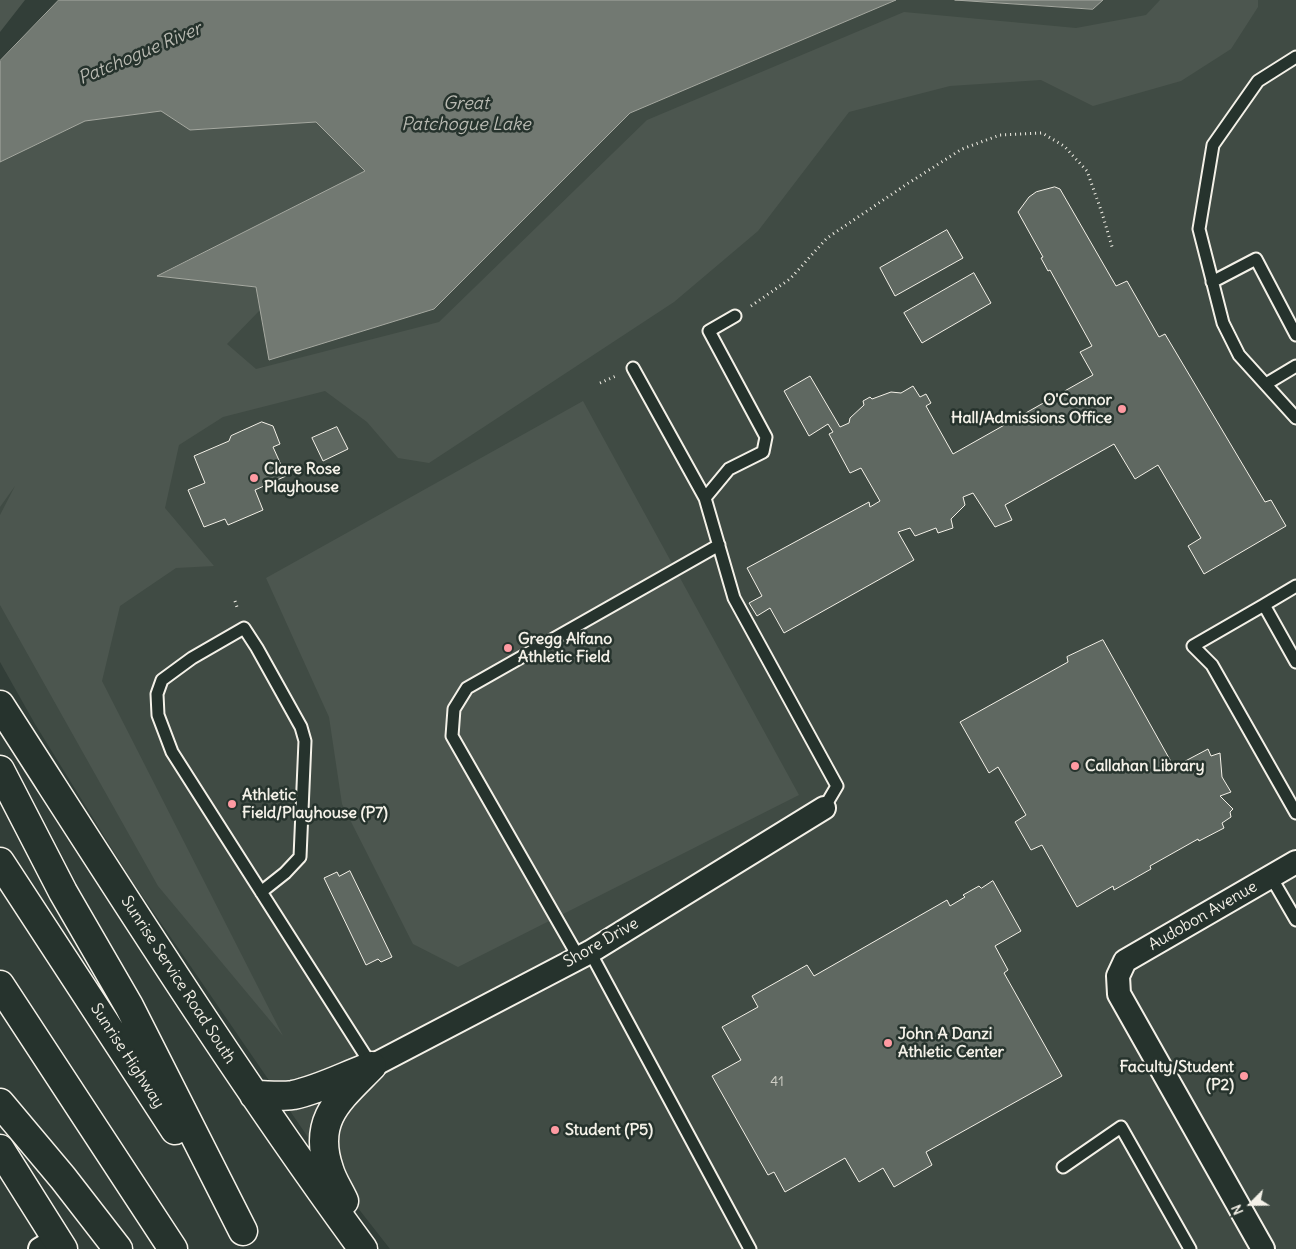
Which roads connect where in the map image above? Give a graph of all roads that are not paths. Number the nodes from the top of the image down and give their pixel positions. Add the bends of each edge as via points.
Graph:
1 (1296, 57) edge
2 (1212, 282) junction
3 (735, 316) road end
4 (1296, 335) edge
5 (1296, 366) edge
6 (633, 368) dead end
7 (1266, 384) junction
8 (1296, 418) edge
9 (705, 498) junction
10 (719, 544) junction
11 (1296, 586) edge
12 (1264, 604) junction
13 (1296, 662) edge
14 (0, 705) edge
15 (0, 770) edge
16 (824, 808) joint
17 (1296, 813) edge
18 (0, 862) edge
19 (1296, 862) edge
20 (1271, 877) junction
21 (261, 892) junction
22 (1296, 920) edge
23 (585, 955) junction
24 (0, 985) edge
25 (372, 1066) junction
26 (254, 1094) junction
27 (0, 1103) edge
28 (0, 1149) edge
29 (1063, 1167) dead end
30 (250, 1240) edge
31 (53, 1246) edge
32 (118, 1249) edge
33 (173, 1249) edge
34 (362, 1249) edge
35 (368, 1249) edge
36 (750, 1249) edge
37 (1190, 1249) edge
38 (1263, 1249) edge

1 - 2 lane via 1258,81 1213,145 1199,229
2 - 4 lane via 1256,259
2 - 7 lane via 1223,323 1239,355
3 - 9 lane via 709,331 766,437 763,452 729,469
5 - 7 lane
6 - 9 lane
7 - 8 lane
9 - 10 lane
10 - 16 lane via 734,598 837,786
10 - 23 lane via 467,688 454,709 452,736
11 - 12 lane
12 - 13 lane
12 - 17 lane via 1193,646 1212,665
14 - 26 main road, Sunrise Service Road South via 154,946
15 - 30 main road via 63,892 129,1006
16 - 23 street, Shore Drive
18 - 30 main road, Sunrise Highway
19 - 20 street, Audobon Avenue
20 - 22 lane
20 - 38 street, Audobon Avenue via 1125,961 1118,976 1119,994
21 - 21 lane via 172,752 158,715 157,694 162,680 192,658 244,628 301,727 305,741 300,857
21 - 25 lane
23 - 25 street, Shore Drive
23 - 36 lane
24 - 33 main road
25 - 26 main road via 306,1092 275,1096
25 - 35 main road via 339,1100 325,1126 322,1141 329,1171
26 - 34 main road, Sunrise Service Road South
27 - 32 main road
28 - 31 main road
29 - 37 lane via 1121,1126

